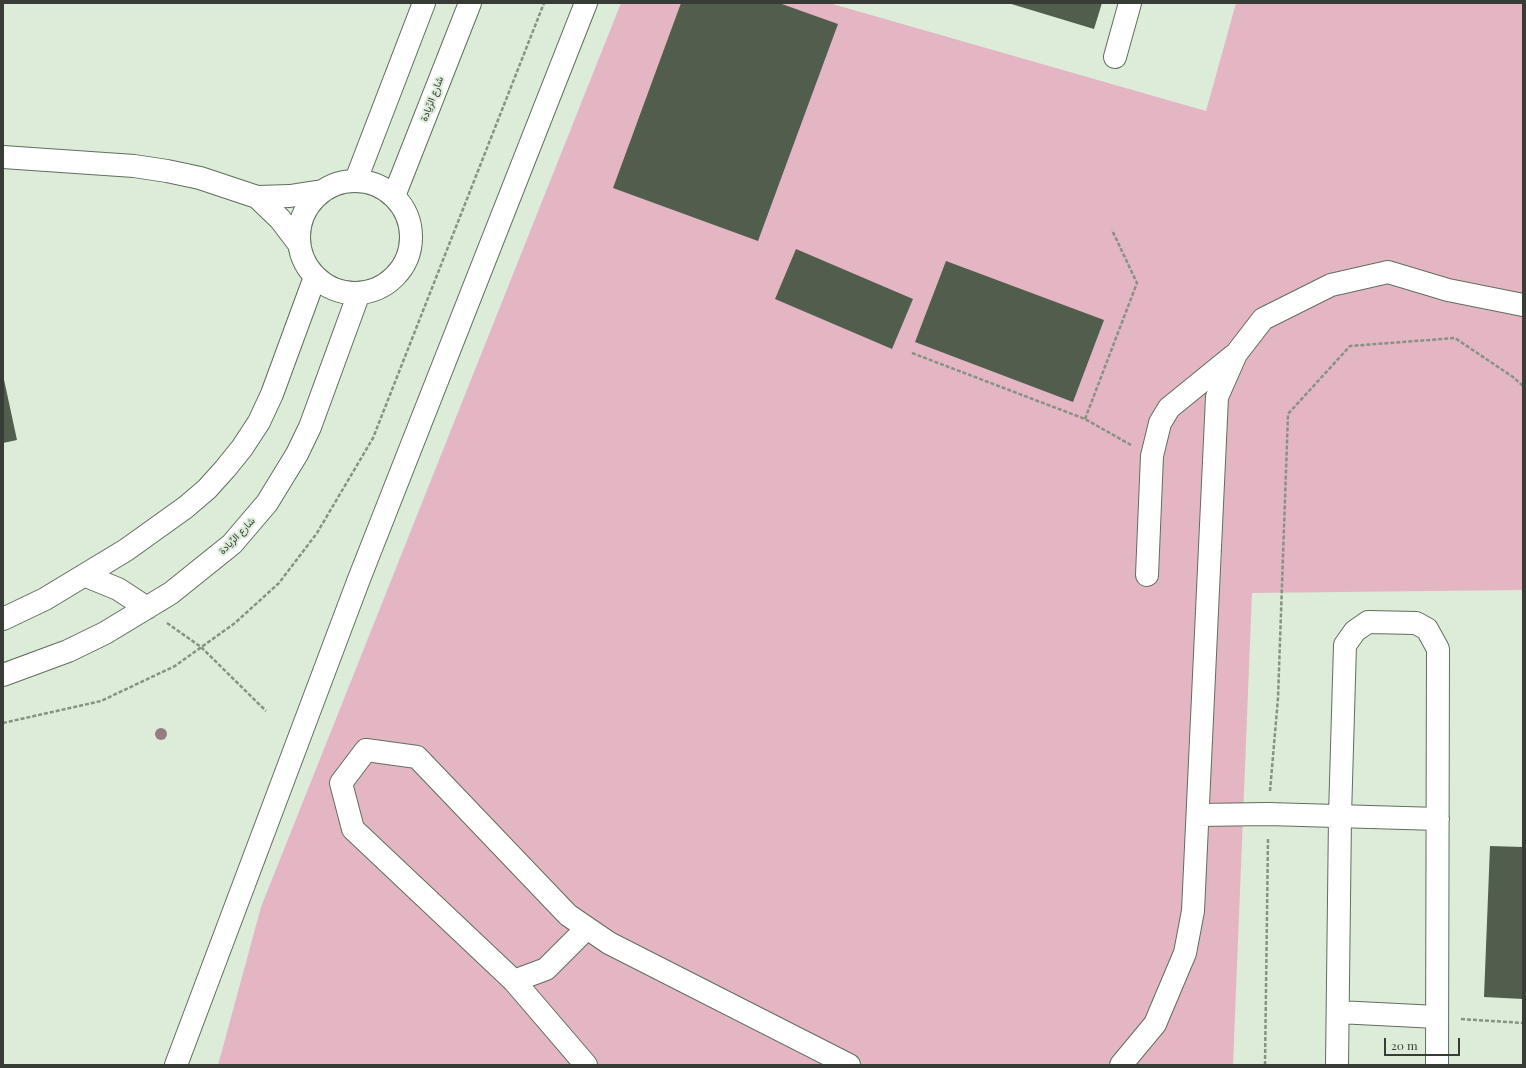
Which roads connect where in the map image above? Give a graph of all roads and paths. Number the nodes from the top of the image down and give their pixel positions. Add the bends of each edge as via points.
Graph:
1 (424, 3) edge
2 (470, 3) edge
3 (586, 3) edge
4 (1130, 3) edge
5 (1115, 57) dead end
6 (3, 157) edge
7 (356, 180) junction
8 (322, 191) junction
9 (394, 196) junction
10 (258, 197) junction
11 (1112, 230) dead end
12 (299, 244) junction
13 (315, 277) junction
14 (359, 293) junction
15 (1523, 305) edge
16 (912, 353) dead end
17 (1236, 354) junction
18 (1523, 386) edge
19 (1085, 419) junction
20 (1152, 456) junction
21 (1147, 575) dead end
22 (86, 576) junction
23 (148, 608) junction
24 (3, 619) edge
25 (3, 675) edge
26 (266, 711) dead end
27 (1268, 814) junction
28 (1198, 815) junction
29 (1340, 816) junction
30 (1438, 819) junction
31 (587, 928) junction
32 (514, 981) junction
33 (1338, 1012) junction
34 (1437, 1017) junction
35 (1523, 1023) edge
36 (176, 1065) edge
37 (586, 1065) edge
38 (849, 1065) edge
39 (1121, 1065) edge
40 (1265, 1065) edge
41 (1337, 1065) edge
42 (1438, 1065) edge

1 - 7 street
2 - 9 street, شارع الرِّيادة
3 - 36 street via 359,578
4 - 5 street
6 - 10 street via 161,170 200,178
7 - 8 street via 344,181
7 - 9 street via 376,184
8 - 10 street
8 - 12 street via 303,214
9 - 14 street via 409,220 410,249 405,263 386,284 373,291
10 - 12 street via 280,219
11 - 19 path via 1137,283
12 - 13 street via 307,267
13 - 14 street via 335,290
13 - 22 street via 272,394 242,448 207,489 186,507
14 - 23 street, شارع الرِّيادة via 310,427 267,503 232,544
15 - 17 street via 1448,290 1388,272 1331,285 1263,319
16 - 19 path
17 - 20 street via 1169,408 1160,422
17 - 28 street via 1217,397
18 - 27 path via 1455,338 1350,346 1288,414 1278,698
19 - 20 path
20 - 21 street
22 - 23 street via 118,589
22 - 24 street
23 - 25 street, شارع الرِّيادة via 68,651
23 - 26 path via 200,647
27 - 28 street
27 - 29 street
27 - 40 path
28 - 39 street via 1193,911 1185,953 1155,1024
29 - 30 street
29 - 30 street via 1346,646 1355,631 1368,622 1416,622 1427,629 1438,648
29 - 33 street
30 - 34 street
31 - 32 street via 546,970
31 - 32 street via 568,915 417,758 366,750 341,782 353,829
31 - 38 street via 609,943
32 - 37 street
33 - 34 street
33 - 41 street
34 - 35 path
34 - 42 street

